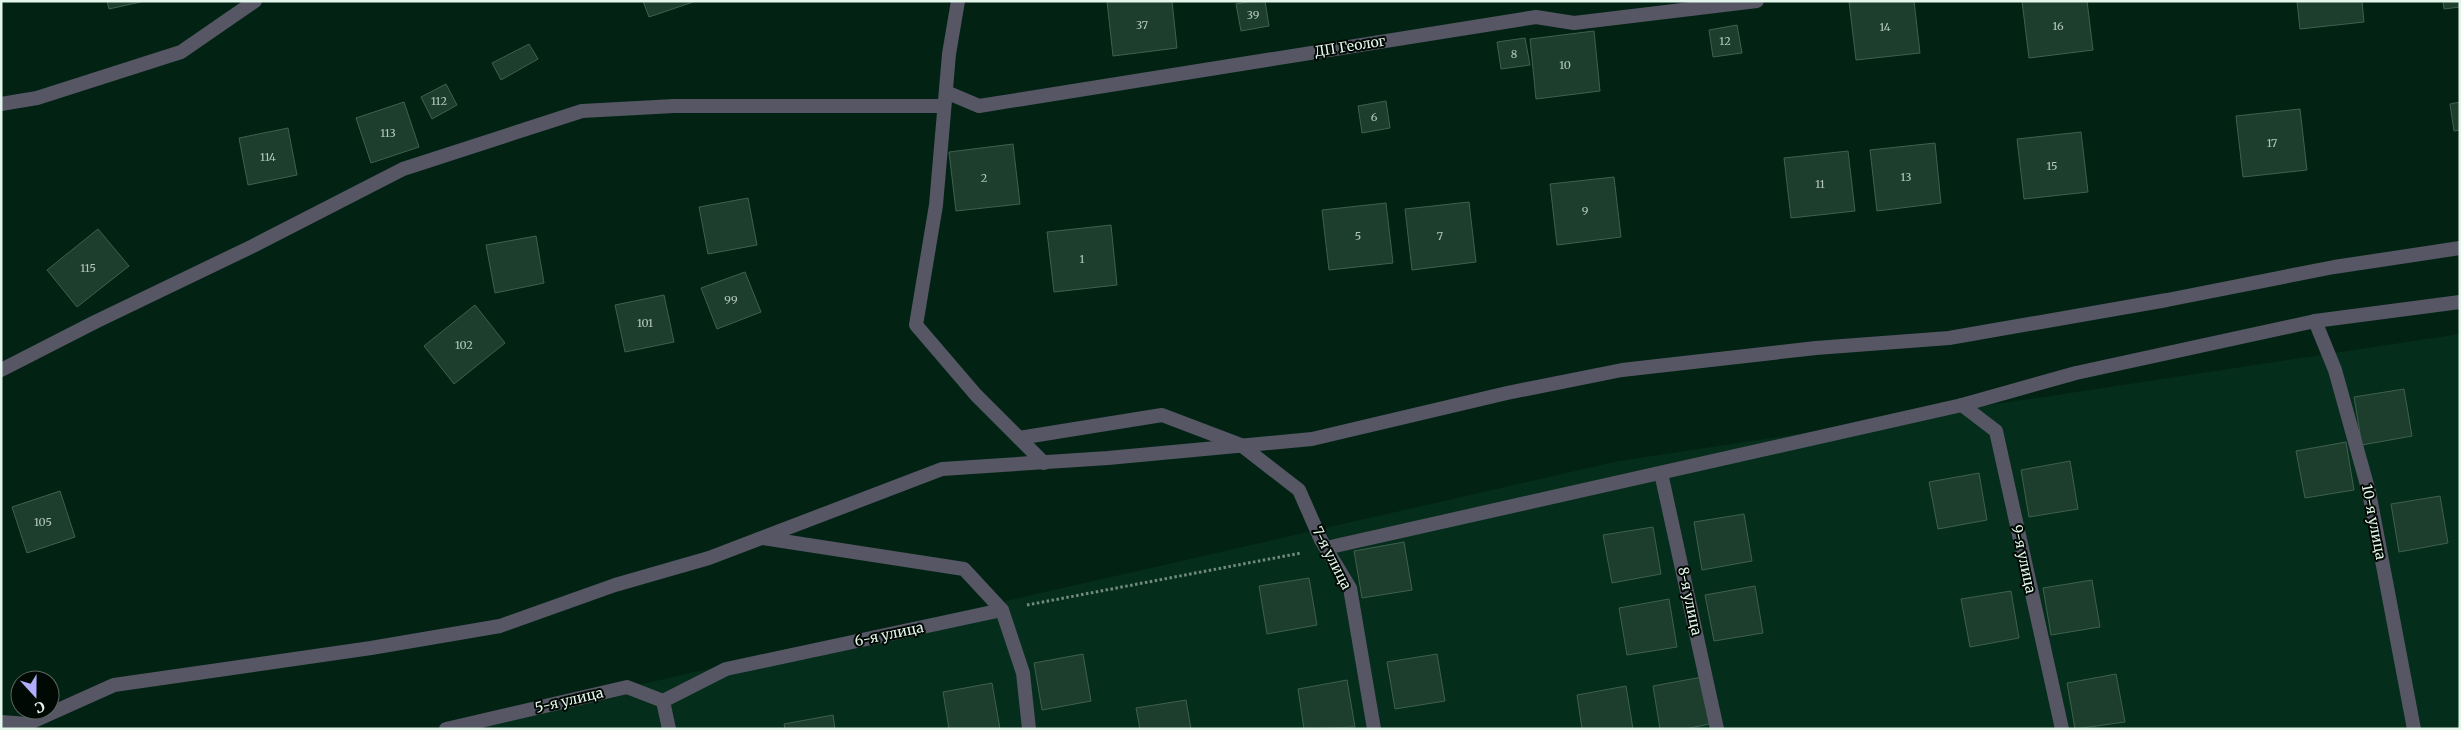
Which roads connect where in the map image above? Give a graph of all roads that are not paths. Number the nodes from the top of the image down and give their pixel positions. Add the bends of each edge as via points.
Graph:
1 (255, 1) edge
2 (958, 1) edge
3 (1757, 1) edge
4 (945, 99) junction
5 (1, 104) edge
6 (2460, 248) edge
7 (2460, 302) edge
8 (2315, 321) junction
9 (1, 370) edge
10 (1962, 405) junction
11 (1019, 438) junction
12 (1241, 445) junction
13 (1044, 463) junction
14 (1661, 473) junction
15 (761, 537) junction
16 (1326, 548) junction
17 (1002, 610) junction
18 (663, 701) junction
19 (1, 722) edge
20 (22, 726) edge
21 (446, 729) edge
22 (670, 729) edge
23 (1030, 729) edge
24 (1374, 729) edge
25 (1717, 729) edge
26 (2062, 729) edge
27 (2414, 729) edge

1 - 5 street via 181,52 37,98
2 - 4 street
3 - 4 street, ДП Геолог via 1574,23 1536,17 979,106
4 - 9 street via 582,111 403,168
4 - 11 street via 936,205 916,325
6 - 12 street via 2334,267 1950,338 1816,348 1622,370 1507,393 1312,439
7 - 8 street
8 - 10 street via 2076,373
8 - 27 street, 10-я улица via 2335,370 2369,492
10 - 14 street
10 - 26 street, 9-я улица via 1996,431
11 - 12 street via 1162,415
11 - 13 street
12 - 13 street
12 - 16 street, 7-я улица via 1299,490
13 - 15 street via 942,469
14 - 16 street
14 - 25 street, 8-я улица
15 - 17 street via 964,569
15 - 20 street via 709,558 615,585 500,626 114,685
16 - 24 street, 7-я улица via 1350,588
17 - 18 street, 6-я улица via 726,669
17 - 23 street via 1023,673
18 - 21 street, 5-я улица via 627,687
18 - 22 street
19 - 20 street

